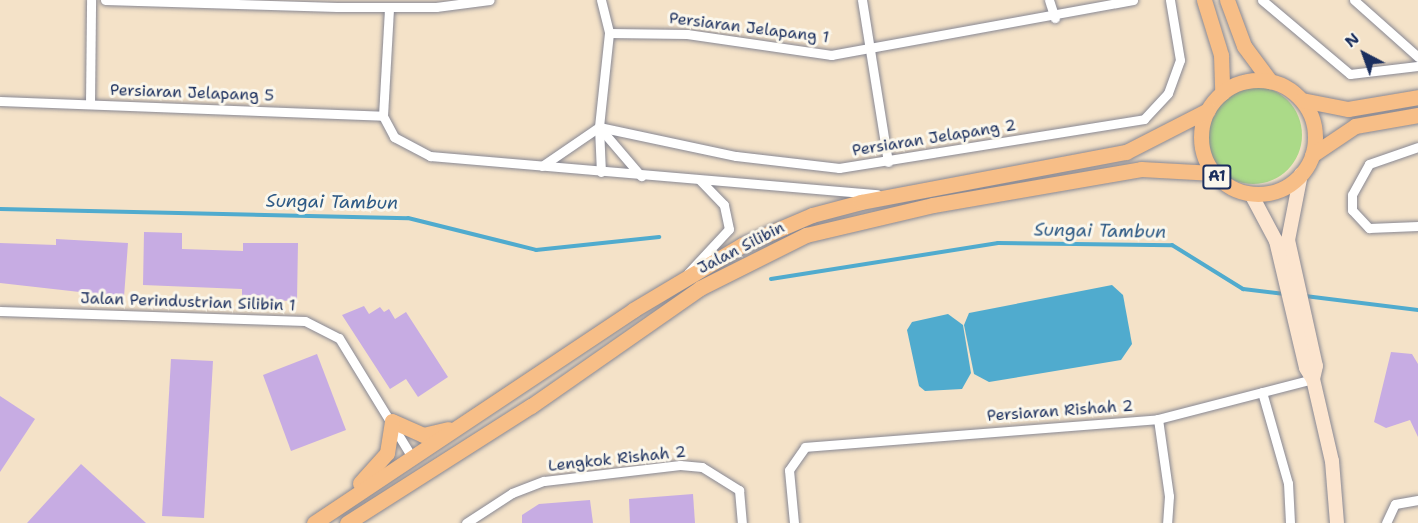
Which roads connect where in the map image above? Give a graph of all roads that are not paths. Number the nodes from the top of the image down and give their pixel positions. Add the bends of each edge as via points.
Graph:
1 (91, 0) edge
2 (105, 0) edge
3 (490, 0) edge
4 (601, 0) edge
5 (862, 0) edge
6 (1049, 0) edge
7 (1133, 0) edge
8 (1170, 0) edge
9 (1204, 0) edge
10 (1227, 0) edge
11 (1262, 0) edge
12 (1354, 0) edge
13 (194, 1) edge
14 (389, 7) junction
15 (1055, 18) junction
16 (609, 33) junction
17 (870, 49) junction
18 (1418, 57) edge
19 (1418, 66) edge
20 (1270, 81) junction
21 (1222, 93) junction
22 (1418, 97) edge
23 (1302, 100) junction
24 (0, 101) edge
25 (90, 104) junction
26 (1208, 110) junction
27 (1418, 115) edge
28 (383, 116) junction
29 (599, 127) junction
30 (1418, 147) edge
31 (1312, 156) junction
32 (888, 162) junction
33 (542, 166) junction
34 (601, 172) junction
35 (1214, 173) junction
36 (1301, 174) junction
37 (640, 176) junction
38 (700, 180) junction
39 (1251, 194) junction
40 (897, 195) junction
41 (1418, 226) edge
42 (1285, 256) junction
43 (686, 276) junction
44 (0, 310) edge
45 (1313, 379) junction
46 (1262, 392) junction
47 (531, 406) junction
48 (1158, 419) junction
49 (471, 420) junction
50 (392, 421) junction
51 (412, 457) junction
52 (1418, 500) edge
53 (1387, 519) edge
54 (316, 522) edge
55 (345, 523) edge
56 (466, 523) edge
57 (742, 523) edge
58 (794, 523) edge
59 (1167, 523) edge
60 (1290, 523) edge
61 (1337, 523) edge

1 - 25 street
2 - 13 street
3 - 14 street
4 - 16 street
5 - 17 street
6 - 15 street
7 - 15 street, Persiaran Jelapang 1
8 - 32 street, Persiaran Jelapang 2 via 1180,60 1168,93 1144,119
9 - 21 main road via 1221,55
10 - 20 main road via 1245,46
11 - 19 street via 1350,74
12 - 18 street
13 - 14 street
14 - 28 street
15 - 17 street, Persiaran Jelapang 1
16 - 17 street, Persiaran Jelapang 1 via 687,34 831,55
16 - 29 street
17 - 32 street
20 - 21 main road, A1 via 1245,82
20 - 23 main road
21 - 26 main road, A1
22 - 23 main road via 1348,109
23 - 31 main road, A1 via 1314,127
24 - 25 street, Persiaran Jelapang 5
25 - 28 street, Persiaran Jelapang 5
26 - 35 main road, A1 via 1202,145
26 - 40 main road, Jalan Silibin via 1126,153
27 - 31 main road, A1 via 1355,126
28 - 33 street, Jalan Silibin via 394,137 429,156
29 - 32 street, Persiaran Jelapang 2 via 736,156 839,168
29 - 33 street
29 - 34 street
29 - 37 street
30 - 41 street via 1369,164 1352,195 1352,210 1369,228
31 - 36 main road, A1
33 - 34 street, Jalan Silibin
34 - 37 street, Jalan Silibin
35 - 39 main road, A1
35 - 47 main road, Jalan Silibin via 1141,169 933,204 806,236 700,288
36 - 39 main road, A1 via 1275,191
36 - 42 main road
37 - 38 street, Jalan Silibin
38 - 40 street, Jalan Silibin
38 - 43 street via 724,205 729,229
39 - 42 main road
40 - 43 main road, Jalan Silibin via 812,215
42 - 45 main road
43 - 49 main road, Jalan Silibin
44 - 50 street, Jalan Perindustrian Silibin 1 via 305,321 339,338
45 - 46 street, Persiaran Rishah 2
45 - 61 main road via 1332,461
46 - 48 street, Persiaran Rishah 2
46 - 60 street via 1288,483
47 - 51 main road via 487,423 431,460
47 - 55 main road, Jalan Silibin
48 - 58 street, Persiaran Rishah 2 via 805,447 789,470
48 - 59 street via 1169,496
49 - 50 main road via 423,435
49 - 51 main road, Jalan Silibin
50 - 51 street, Jalan Perindustrian Silibin 1
50 - 54 main road via 392,441 380,464
51 - 54 main road, Jalan Silibin
51 - 55 main road via 408,475
52 - 53 street via 1395,504
56 - 57 street, Lengkok Rishah 2 via 512,493 544,481 680,465 702,467 739,490

